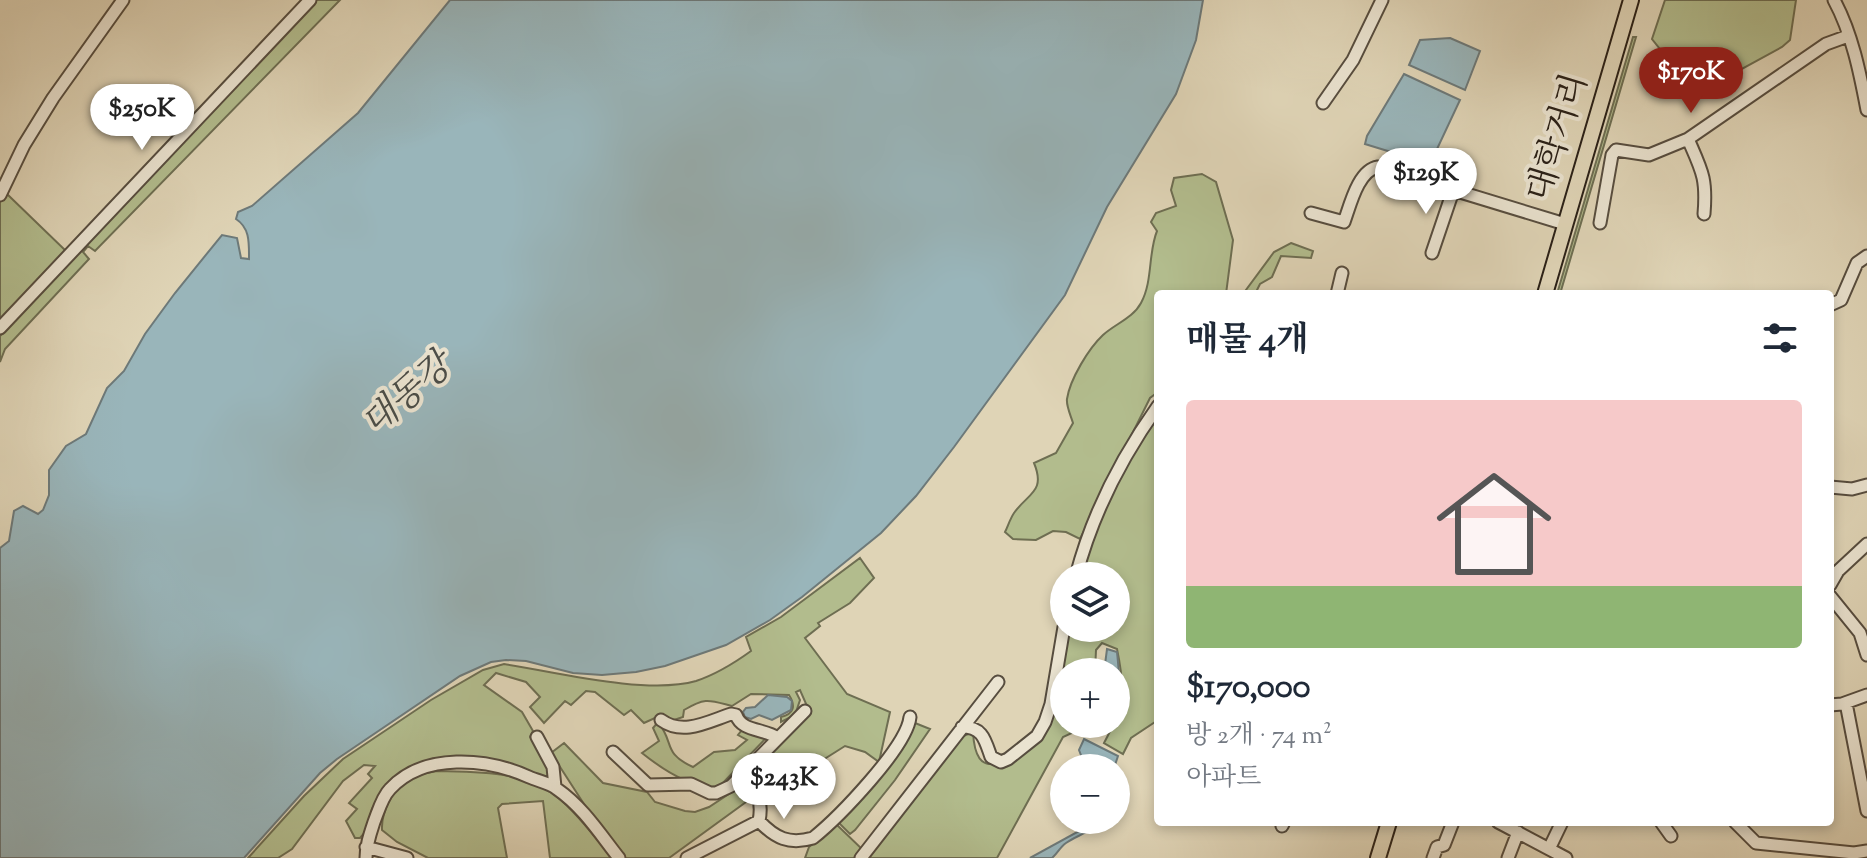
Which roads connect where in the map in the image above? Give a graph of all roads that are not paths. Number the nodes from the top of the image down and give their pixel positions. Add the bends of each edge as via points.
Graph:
1 (123, 0) edge
2 (310, 0) edge
3 (1382, 0) edge
4 (1631, 0) edge
5 (1834, 0) edge
6 (1848, 36) junction
7 (1323, 103) dead end
8 (1867, 110) edge
9 (1688, 139) junction
10 (1453, 191) junction
11 (0, 195) edge
12 (1311, 213) dead end
13 (1704, 214) dead end
14 (1600, 223) dead end
15 (1565, 224) junction
16 (1432, 253) dead end
17 (1867, 256) edge
18 (1342, 273) dead end
19 (1338, 290) edge
20 (1546, 290) edge
21 (1834, 303) edge
22 (0, 328) edge
23 (1154, 412) edge
24 (1867, 485) edge
25 (1834, 487) edge
26 (1867, 544) edge
27 (1080, 562) edge
28 (1834, 578) edge
29 (1834, 601) edge
30 (1061, 642) edge
31 (1867, 655) edge
32 (998, 682) dead end
33 (1867, 695) edge
34 (1846, 703) junction
35 (1834, 704) edge
36 (805, 711) dead end
37 (910, 717) dead end
38 (661, 720) dead end
39 (962, 727) junction
40 (537, 737) dead end
41 (778, 738) junction
42 (613, 752) dead end
43 (745, 773) junction
44 (555, 787) junction
45 (1867, 811) edge
46 (759, 821) junction
47 (1388, 826) edge
48 (1451, 826) edge
49 (1506, 826) edge
50 (1560, 826) edge
51 (1664, 826) edge
52 (1739, 826) edge
53 (1518, 832) junction
54 (1671, 836) dead end
55 (1756, 843) junction
56 (1549, 849) junction
57 (1867, 851) edge
58 (366, 852) edge
59 (407, 858) edge
60 (619, 858) edge
61 (687, 858) edge
62 (861, 858) edge
63 (1378, 858) edge
64 (1433, 858) edge
65 (1508, 858) edge
66 (1566, 858) edge
67 (1752, 858) edge

1 - 11 street via 53,98
2 - 22 street
3 - 7 street via 1353,60
4 - 15 main road, 대학거리
5 - 6 street
6 - 8 street
6 - 9 street via 1826,44
9 - 13 street via 1705,175
9 - 14 street via 1649,155 1616,150
10 - 12 street via 1372,168 1355,189 1344,222
10 - 15 street
10 - 16 street
15 - 20 main road, 대학거리
17 - 21 street via 1857,263 1841,300
18 - 19 street
23 - 27 street via 1121,462
24 - 25 street
26 - 28 street
29 - 31 street via 1860,633
30 - 39 street via 1051,704 1037,736 1001,762 991,757 980,732
32 - 39 street
33 - 34 street
34 - 35 street
34 - 45 street
36 - 41 street
37 - 46 street via 902,742 813,838 777,838
38 - 41 street via 685,729 731,714 745,727
39 - 62 street
40 - 44 street via 553,767
41 - 43 street
42 - 43 street via 652,786 691,784 716,793
43 - 46 street via 756,787
44 - 58 street via 495,765 425,766 387,790
44 - 60 street
46 - 61 street
47 - 63 main road
48 - 64 street
49 - 53 street
50 - 56 street
51 - 54 street
52 - 55 street
53 - 56 street
53 - 65 street
55 - 57 street
55 - 67 street
56 - 66 street
58 - 59 street

